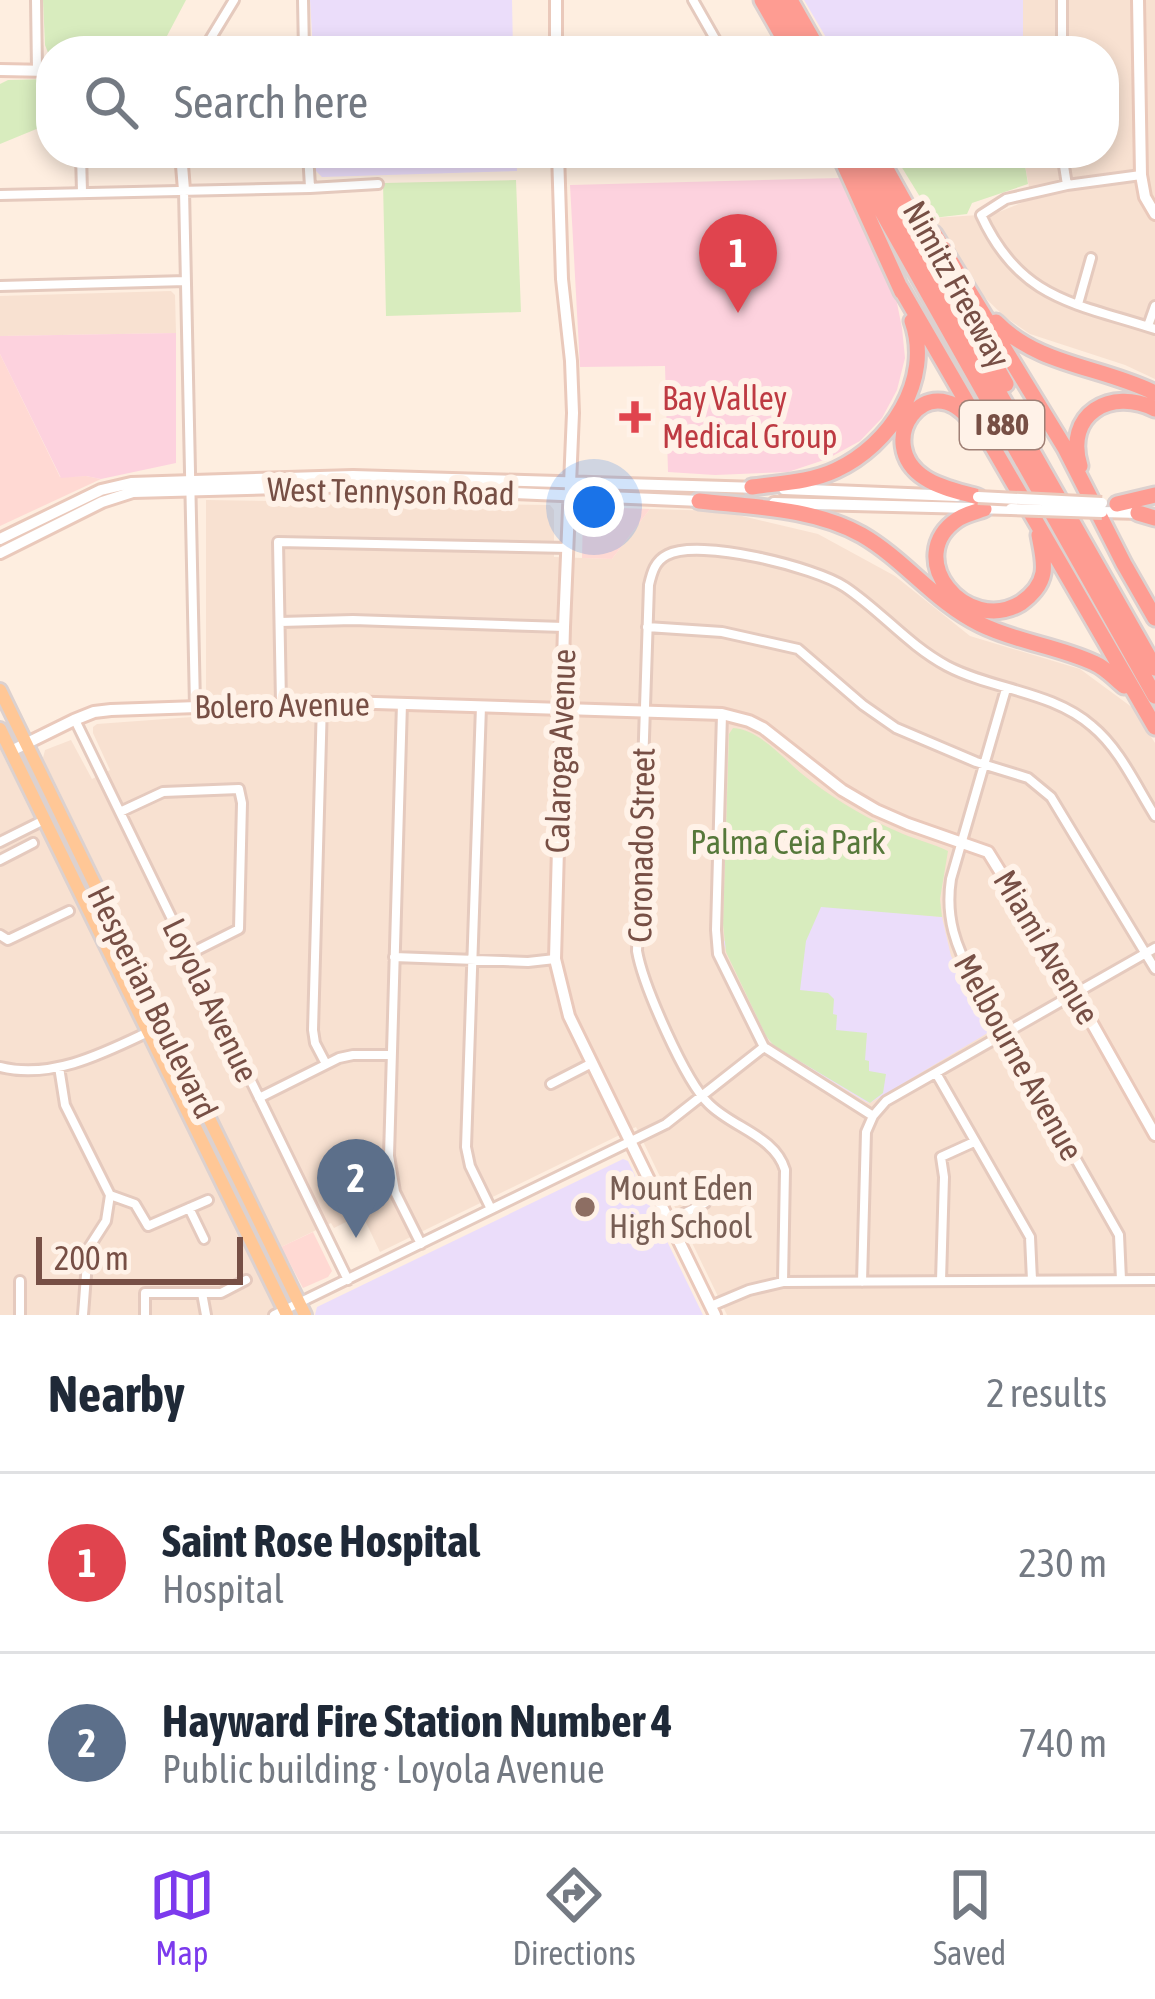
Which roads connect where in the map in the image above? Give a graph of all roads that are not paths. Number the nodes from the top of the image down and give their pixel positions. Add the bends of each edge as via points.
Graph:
1 (36, 0) edge
2 (234, 0) edge
3 (303, 0) edge
4 (556, 0) edge
5 (693, 0) edge
6 (762, 0) edge
7 (776, 0) edge
8 (790, 0) edge
9 (1062, 0) edge
10 (1138, 0) edge
11 (37, 36) edge
12 (212, 36) edge
13 (304, 36) edge
14 (556, 36) edge
15 (712, 36) edge
16 (782, 36) edge
17 (796, 36) edge
18 (810, 36) edge
19 (1062, 36) edge
20 (0, 70) edge
21 (36, 70) edge
22 (81, 168) edge
23 (182, 168) edge
24 (309, 168) edge
25 (559, 168) edge
26 (846, 168) edge
27 (857, 168) edge
28 (872, 168) edge
29 (886, 168) edge
30 (1064, 168) edge
31 (1141, 175) junction
32 (378, 184) dead end
33 (1067, 185) junction
34 (310, 188) junction
35 (184, 190) junction
36 (899, 191) junction
37 (82, 192) junction
38 (0, 195) edge
39 (1155, 214) edge
40 (1090, 258) dead end
41 (186, 280) junction
42 (0, 286) edge
43 (900, 287) junction
44 (1078, 304) junction
45 (1155, 305) edge
46 (980, 306) junction
47 (1152, 327) edge
48 (1155, 393) edge
49 (1155, 409) edge
50 (999, 458) junction
51 (190, 486) junction
52 (752, 487) junction
53 (569, 489) junction
54 (1155, 495) edge
55 (699, 501) junction
56 (981, 503) junction
57 (1155, 504) edge
58 (1104, 505) junction
59 (1149, 515) edge
60 (1037, 526) junction
61 (0, 539) edge
62 (568, 548) junction
63 (0, 553) edge
64 (1124, 564) junction
65 (1155, 605) edge
66 (1155, 618) edge
67 (280, 622) junction
68 (564, 627) junction
69 (647, 627) junction
70 (1155, 648) edge
71 (1155, 668) edge
72 (0, 689) edge
73 (1006, 689) junction
74 (1136, 695) junction
75 (1155, 696) edge
76 (322, 702) junction
77 (280, 703) junction
78 (402, 703) junction
79 (196, 706) junction
80 (481, 706) junction
81 (562, 708) junction
82 (644, 711) junction
83 (722, 714) junction
84 (74, 720) junction
85 (1155, 727) edge
86 (0, 729) edge
87 (26, 743) junction
88 (10, 751) junction
89 (984, 764) junction
90 (120, 812) junction
91 (1155, 816) edge
92 (44, 820) junction
93 (0, 842) edge
94 (961, 842) junction
95 (33, 843) dead end
96 (0, 860) edge
97 (69, 911) dead end
98 (0, 935) edge
99 (1150, 951) edge
100 (189, 954) junction
101 (394, 957) junction
102 (555, 959) junction
103 (472, 961) junction
104 (1155, 969) edge
105 (1075, 993) junction
106 (164, 1025) junction
107 (149, 1031) junction
108 (1004, 1034) junction
109 (764, 1047) junction
110 (391, 1055) junction
111 (592, 1063) junction
112 (326, 1064) junction
113 (0, 1067) edge
114 (59, 1067) junction
115 (937, 1073) junction
116 (550, 1084) dead end
117 (703, 1096) junction
118 (259, 1098) junction
119 (873, 1116) junction
120 (1155, 1135) edge
121 (631, 1142) junction
122 (974, 1142) junction
123 (110, 1195) junction
124 (208, 1201) dead end
125 (705, 1204) dead end
126 (189, 1208) junction
127 (491, 1210) junction
128 (669, 1220) junction
129 (205, 1239) dead end
130 (421, 1244) junction
131 (246, 1280) dead end
132 (348, 1280) junction
133 (1121, 1280) junction
134 (1155, 1280) edge
135 (20, 1281) dead end
136 (941, 1281) junction
137 (1032, 1281) junction
138 (784, 1282) junction
139 (862, 1282) junction
140 (202, 1293) junction
141 (303, 1309) edge
142 (713, 1311) edge
143 (282, 1313) edge
144 (20, 1315) edge
145 (82, 1315) edge
146 (145, 1315) edge
147 (206, 1315) edge

1 - 11 street
2 - 12 street
3 - 13 street
4 - 14 street
5 - 15 street
6 - 16 highway
7 - 17 highway
8 - 18 highway
9 - 19 street
10 - 31 street
20 - 21 street
22 - 37 street
23 - 35 street
24 - 34 street
25 - 53 street, Calaroga Avenue via 573,388
26 - 43 highway
27 - 75 highway, Nimitz Freeway / I 880
28 - 71 highway, I 880
29 - 36 highway, Nimitz Freeway / I 880
30 - 33 street
31 - 33 street
31 - 39 street
32 - 34 street
33 - 44 street via 1006,199 981,215 1022,276
34 - 35 street
35 - 37 street
35 - 41 street
36 - 46 highway via 914,200
36 - 70 highway, Nimitz Freeway / I 880
37 - 38 street
40 - 44 street
41 - 42 street
41 - 51 street
43 - 50 highway
43 - 52 highway via 917,359 893,422 835,470
44 - 47 street
45 - 47 street
46 - 48 highway via 1022,345
46 - 58 highway
49 - 58 highway via 1105,404 1082,424 1077,458
50 - 56 highway via 949,402 920,406 907,421 902,440 910,465
50 - 60 highway
51 - 53 street, West Tennyson Road via 356,476
51 - 61 street, West Tennyson Road via 100,490
51 - 63 street, West Tennyson Road via 102,502
51 - 79 street
52 - 53 street, West Tennyson Road
52 - 56 street, West Tennyson Road
53 - 55 street, West Tennyson Road
53 - 62 street, Calaroga Avenue
54 - 58 highway
55 - 56 street, West Tennyson Road
55 - 74 highway via 798,513 862,535 966,617 1099,665
56 - 58 street, West Tennyson Road, bridge
56 - 58 street, West Tennyson Road, bridge
56 - 60 highway via 937,545 945,585 973,607 1007,609 1034,592 1043,567
57 - 58 street, West Tennyson Road
58 - 59 street, West Tennyson Road
58 - 64 highway
60 - 74 highway
62 - 67 street via 278,542
62 - 68 street, Calaroga Avenue
64 - 65 highway
64 - 66 highway
67 - 68 street
67 - 77 street
68 - 81 street, Calaroga Avenue
69 - 73 street, Coronado Street via 652,570 671,552 782,563 828,577 931,657
69 - 82 street, Coronado Street
69 - 89 street via 722,632 798,650 896,728
72 - 87 main road, Hesperian Boulevard
73 - 89 street, Melbourne Avenue
73 - 91 street via 1062,706 1092,726
74 - 85 highway
76 - 77 street, Bolero Avenue
76 - 78 street, Bolero Avenue
76 - 112 street via 313,1030
77 - 79 street, Bolero Avenue
78 - 80 street, Bolero Avenue
78 - 101 street
79 - 84 street, Bolero Avenue
80 - 81 street, Bolero Avenue
80 - 103 street
81 - 82 street, Miami Avenue
81 - 102 street, Calaroga Avenue
82 - 83 street, Miami Avenue
82 - 117 street, Coronado Street via 637,951
83 - 94 street, Miami Avenue via 763,728 876,810
83 - 109 street via 716,943
84 - 87 street, Bolero Avenue
84 - 90 street, Loyola Avenue
86 - 88 main road, Hesperian Boulevard
87 - 88 street, Bolero Avenue
87 - 106 main road, Hesperian Boulevard
88 - 92 main road, Hesperian Boulevard
89 - 94 street, Melbourne Avenue
89 - 99 street via 1028,778 1051,797
90 - 100 street, Loyola Avenue
90 - 100 street via 163,792 239,789 239,929
92 - 93 street
92 - 107 main road, Hesperian Boulevard
94 - 105 street, Miami Avenue via 993,857
94 - 108 street, Melbourne Avenue via 949,894 951,930
95 - 96 street
97 - 98 street via 8,940
99 - 104 street
99 - 105 street
100 - 118 street, Loyola Avenue
101 - 103 street
101 - 110 street
102 - 103 street
102 - 111 street, Calaroga Avenue
103 - 127 street via 466,1147
105 - 108 street
105 - 120 street, Miami Avenue
106 - 107 street
106 - 141 main road, Hesperian Boulevard
107 - 114 street
107 - 143 main road, Hesperian Boulevard
108 - 115 street
108 - 133 street, Melbourne Avenue via 1119,1235
109 - 117 street
109 - 119 street
110 - 112 street via 352,1054
110 - 130 street via 389,1163
111 - 116 street
111 - 121 street, Calaroga Avenue
112 - 118 street
113 - 114 street
114 - 123 street via 65,1105
115 - 119 street
115 - 122 street
117 - 121 street
117 - 138 street, Coronado Street via 782,1160
118 - 132 street, Loyola Avenue
119 - 139 street
121 - 127 street
121 - 128 street, Calaroga Avenue
122 - 136 street via 941,1157
122 - 137 street via 1030,1237
123 - 126 street via 135,1204 148,1226
123 - 145 street via 106,1221 88,1249
124 - 126 street
125 - 128 street
126 - 129 street
127 - 130 street
128 - 142 street, Calaroga Avenue
130 - 132 street
131 - 140 street
132 - 141 street
133 - 134 street
133 - 137 street
135 - 144 street
136 - 137 street
136 - 139 street
138 - 139 street
138 - 142 street
140 - 146 street via 145,1293
140 - 147 street
141 - 143 street

